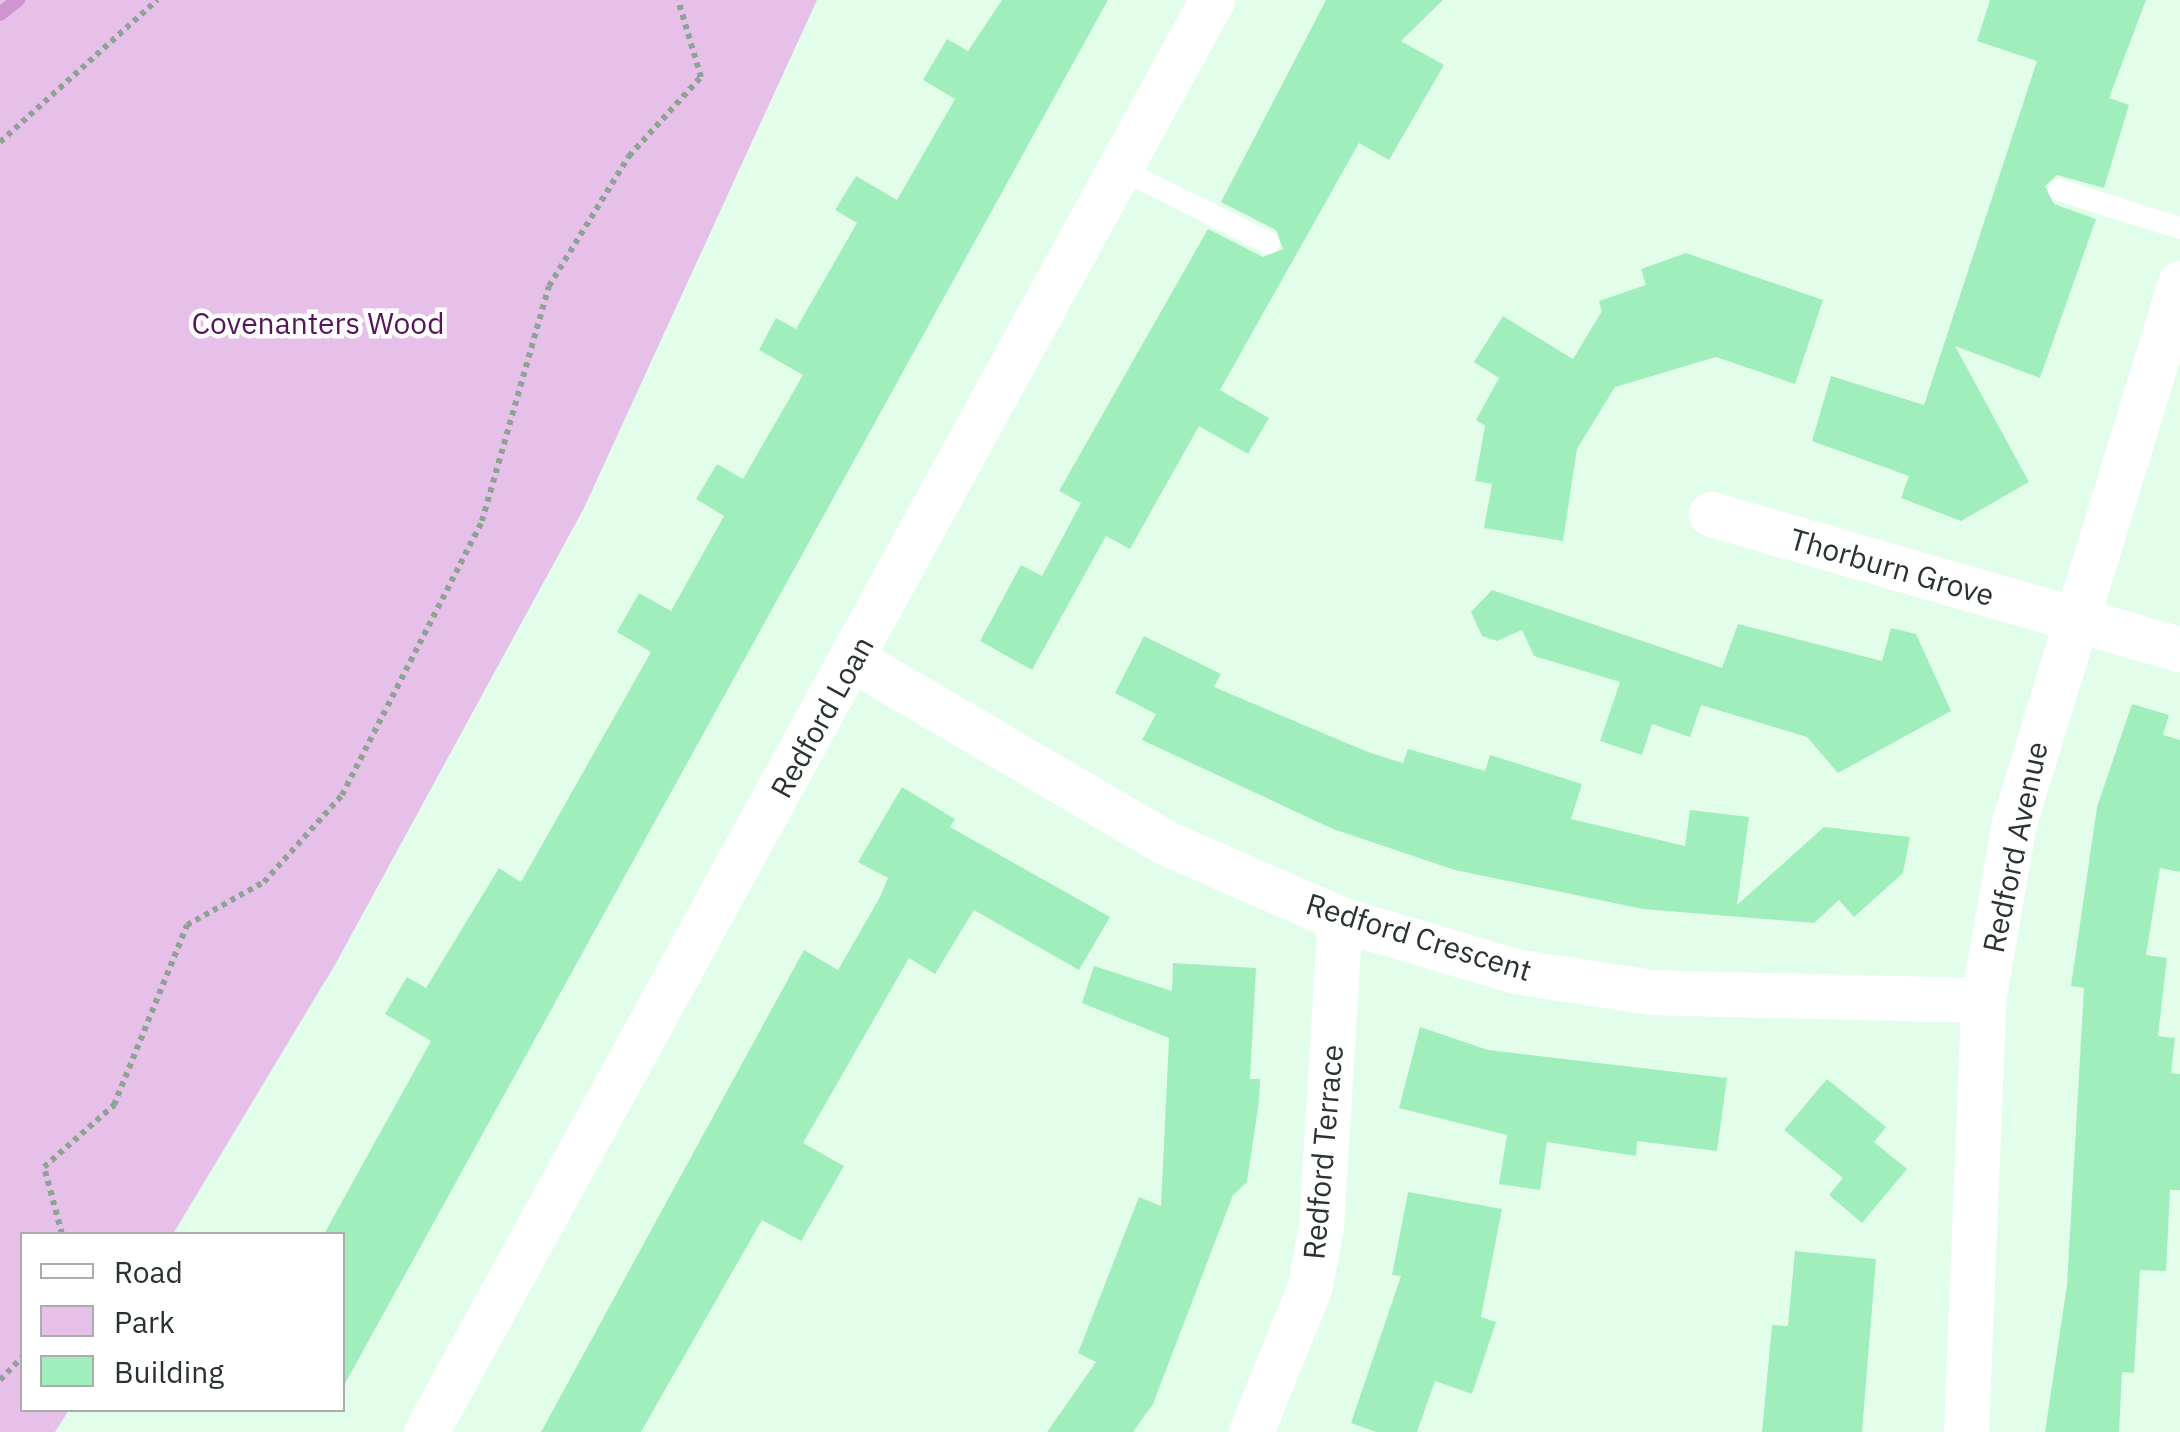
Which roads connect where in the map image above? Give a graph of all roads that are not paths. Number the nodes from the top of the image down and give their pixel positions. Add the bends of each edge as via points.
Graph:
1 (1212, 0) edge
2 (1120, 170) junction
3 (2059, 190) dead end
4 (2180, 228) edge
5 (1269, 243) dead end
6 (2180, 283) edge
7 (1711, 514) dead end
8 (2072, 619) junction
9 (2180, 649) edge
10 (854, 660) junction
11 (1340, 919) junction
12 (1983, 1000) junction
13 (426, 1432) edge
14 (1250, 1432) edge
15 (1966, 1432) edge

1 - 2 street, Redford Loan
2 - 5 lane
2 - 10 street, Redford Loan
3 - 4 lane
6 - 8 street, Redford Avenue
7 - 8 street, Thorburn Grove
8 - 9 street, Thorburn Grove
8 - 12 street, Redford Avenue via 2014,823
10 - 11 street, Redford Crescent via 1164,842
10 - 13 street, Redford Loan
11 - 12 street, Redford Crescent via 1516,972 1650,992 1774,1002
11 - 14 street, Redford Terrace via 1321,1226 1310,1286
12 - 15 street, Redford Avenue

